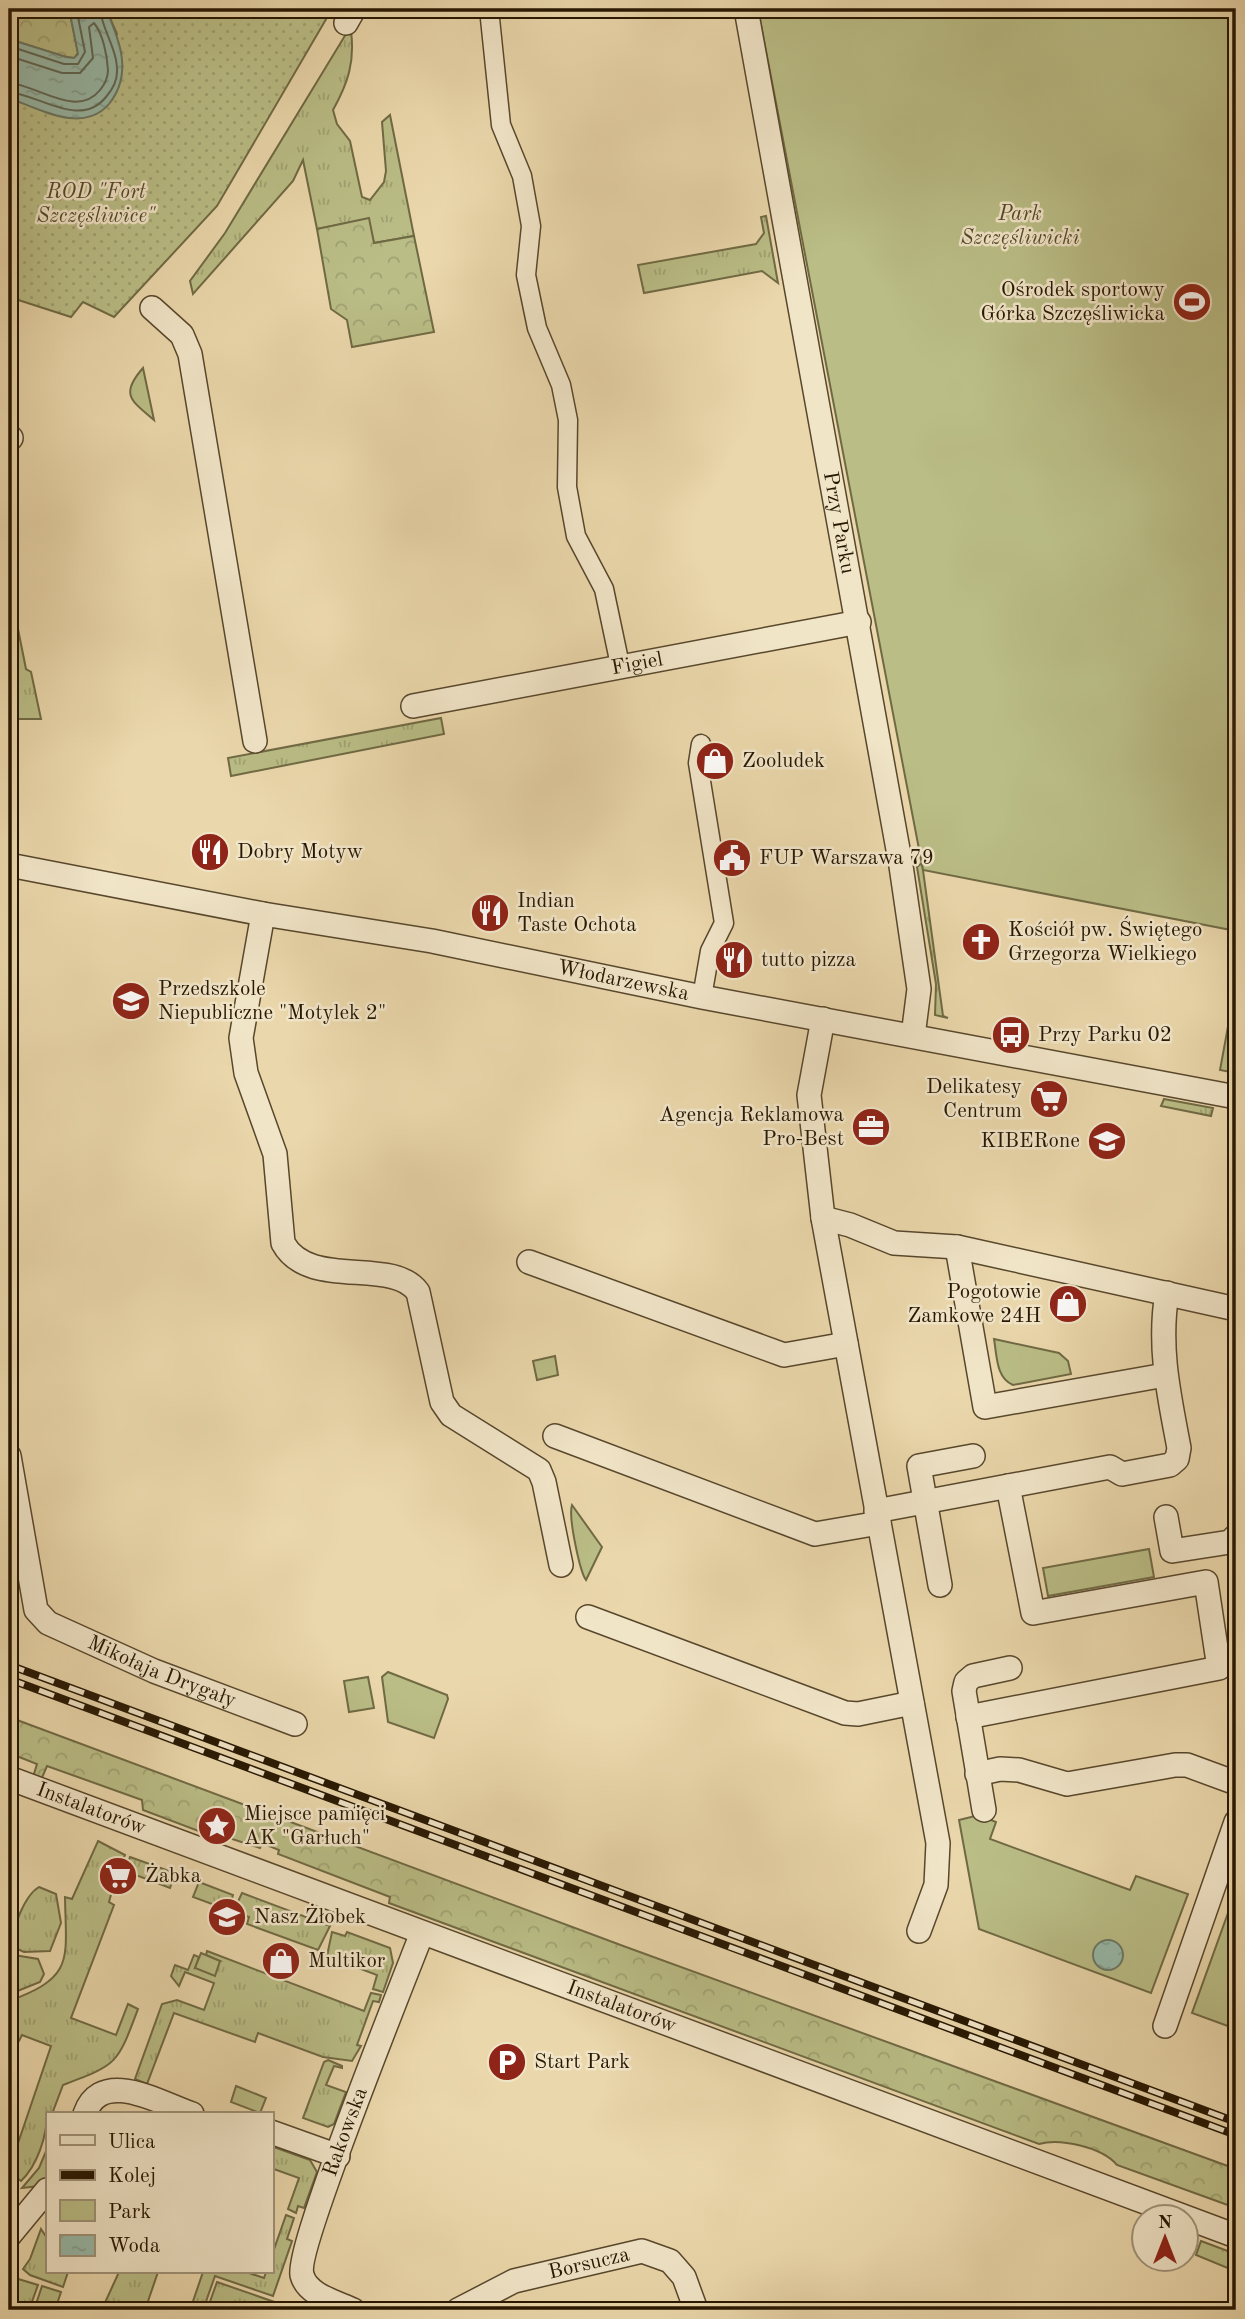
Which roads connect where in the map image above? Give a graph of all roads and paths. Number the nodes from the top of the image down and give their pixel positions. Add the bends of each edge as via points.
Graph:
1 (489, 9) edge
2 (746, 9) edge
3 (152, 308) dead end
4 (859, 622) junction
5 (620, 665) junction
6 (413, 706) dead end
7 (255, 741) dead end
8 (701, 744) dead end
9 (9, 865) edge
10 (263, 914) junction
11 (702, 997) junction
12 (823, 1019) junction
13 (913, 1037) junction
14 (1236, 1097) edge
15 (823, 1218) junction
16 (957, 1247) junction
17 (529, 1262) dead end
18 (1167, 1293) junction
19 (1236, 1309) edge
20 (846, 1344) junction
21 (1165, 1375) junction
22 (555, 1436) dead end
23 (9, 1456) edge
24 (973, 1456) dead end
25 (1008, 1486) junction
26 (926, 1502) junction
27 (878, 1517) junction
28 (1166, 1517) dead end
29 (1236, 1536) edge
30 (561, 1564) dead end
31 (940, 1585) dead end
32 (588, 1617) dead end
33 (1010, 1668) dead end
34 (912, 1703) junction
35 (968, 1717) junction
36 (295, 1724) dead end
37 (978, 1774) junction
38 (9, 1778) edge
39 (1236, 1783) edge
40 (985, 1810) dead end
41 (1236, 1822) edge
42 (1232, 1850) edge
43 (919, 1931) dead end
44 (422, 1933) junction
45 (1165, 2026) dead end
46 (86, 2112) edge
47 (186, 2112) edge
48 (273, 2133) edge
49 (338, 2156) junction
50 (46, 2191) edge
51 (9, 2236) edge
52 (1236, 2236) edge
53 (353, 2310) edge
54 (458, 2310) edge
55 (696, 2310) edge

1 - 5 street via 500,125 522,176 531,226 526,275 537,328 561,385 568,420 567,487 576,536 604,589
2 - 4 street, Przy Parku
3 - 7 street via 182,335 190,354
4 - 5 street, Figiel
4 - 13 street, Przy Parku via 916,965 919,1004
5 - 6 street, Figiel
8 - 11 street via 698,763 724,923 710,951
9 - 10 street, Włodarzewska
10 - 11 street, Włodarzewska via 432,941
10 - 30 street via 241,1038 246,1073 275,1154 283,1243 289,1254 307,1266 413,1285 442,1402 451,1415 538,1471
11 - 12 street, Włodarzewska
12 - 13 street, Włodarzewska
12 - 15 street via 809,1095
13 - 14 street, Włodarzewska
15 - 16 street via 894,1243
15 - 20 street
16 - 18 street
16 - 21 street via 985,1407
17 - 20 street via 784,1355
18 - 19 street
18 - 21 street via 1162,1341
20 - 27 street
21 - 25 street via 1179,1448 1170,1465 1122,1474 1110,1467
22 - 27 street via 815,1535
23 - 36 street, Mikołaja Drygały via 36,1610 48,1623 113,1654
24 - 26 street via 919,1466
25 - 26 street
25 - 35 street via 1034,1613 1206,1582 1219,1668
26 - 27 street
26 - 31 street
27 - 34 street
28 - 29 street via 1172,1551 1230,1542
32 - 34 street via 845,1713
33 - 35 street via 973,1676 966,1682
34 - 43 street via 938,1843 936,1885
35 - 37 street
37 - 39 street via 1019,1770 1067,1784 1187,1765
37 - 40 street
38 - 44 street, Instalatorów
41 - 42 street
42 - 45 street
44 - 49 street, Rakowska
44 - 52 street, Instalatorów
46 - 47 street via 94,2097 121,2089
48 - 49 street
49 - 53 street, Rakowska via 304,2250 301,2273 315,2292
50 - 51 street
54 - 55 street, Borsucza via 514,2281 642,2251 670,2261 684,2277

